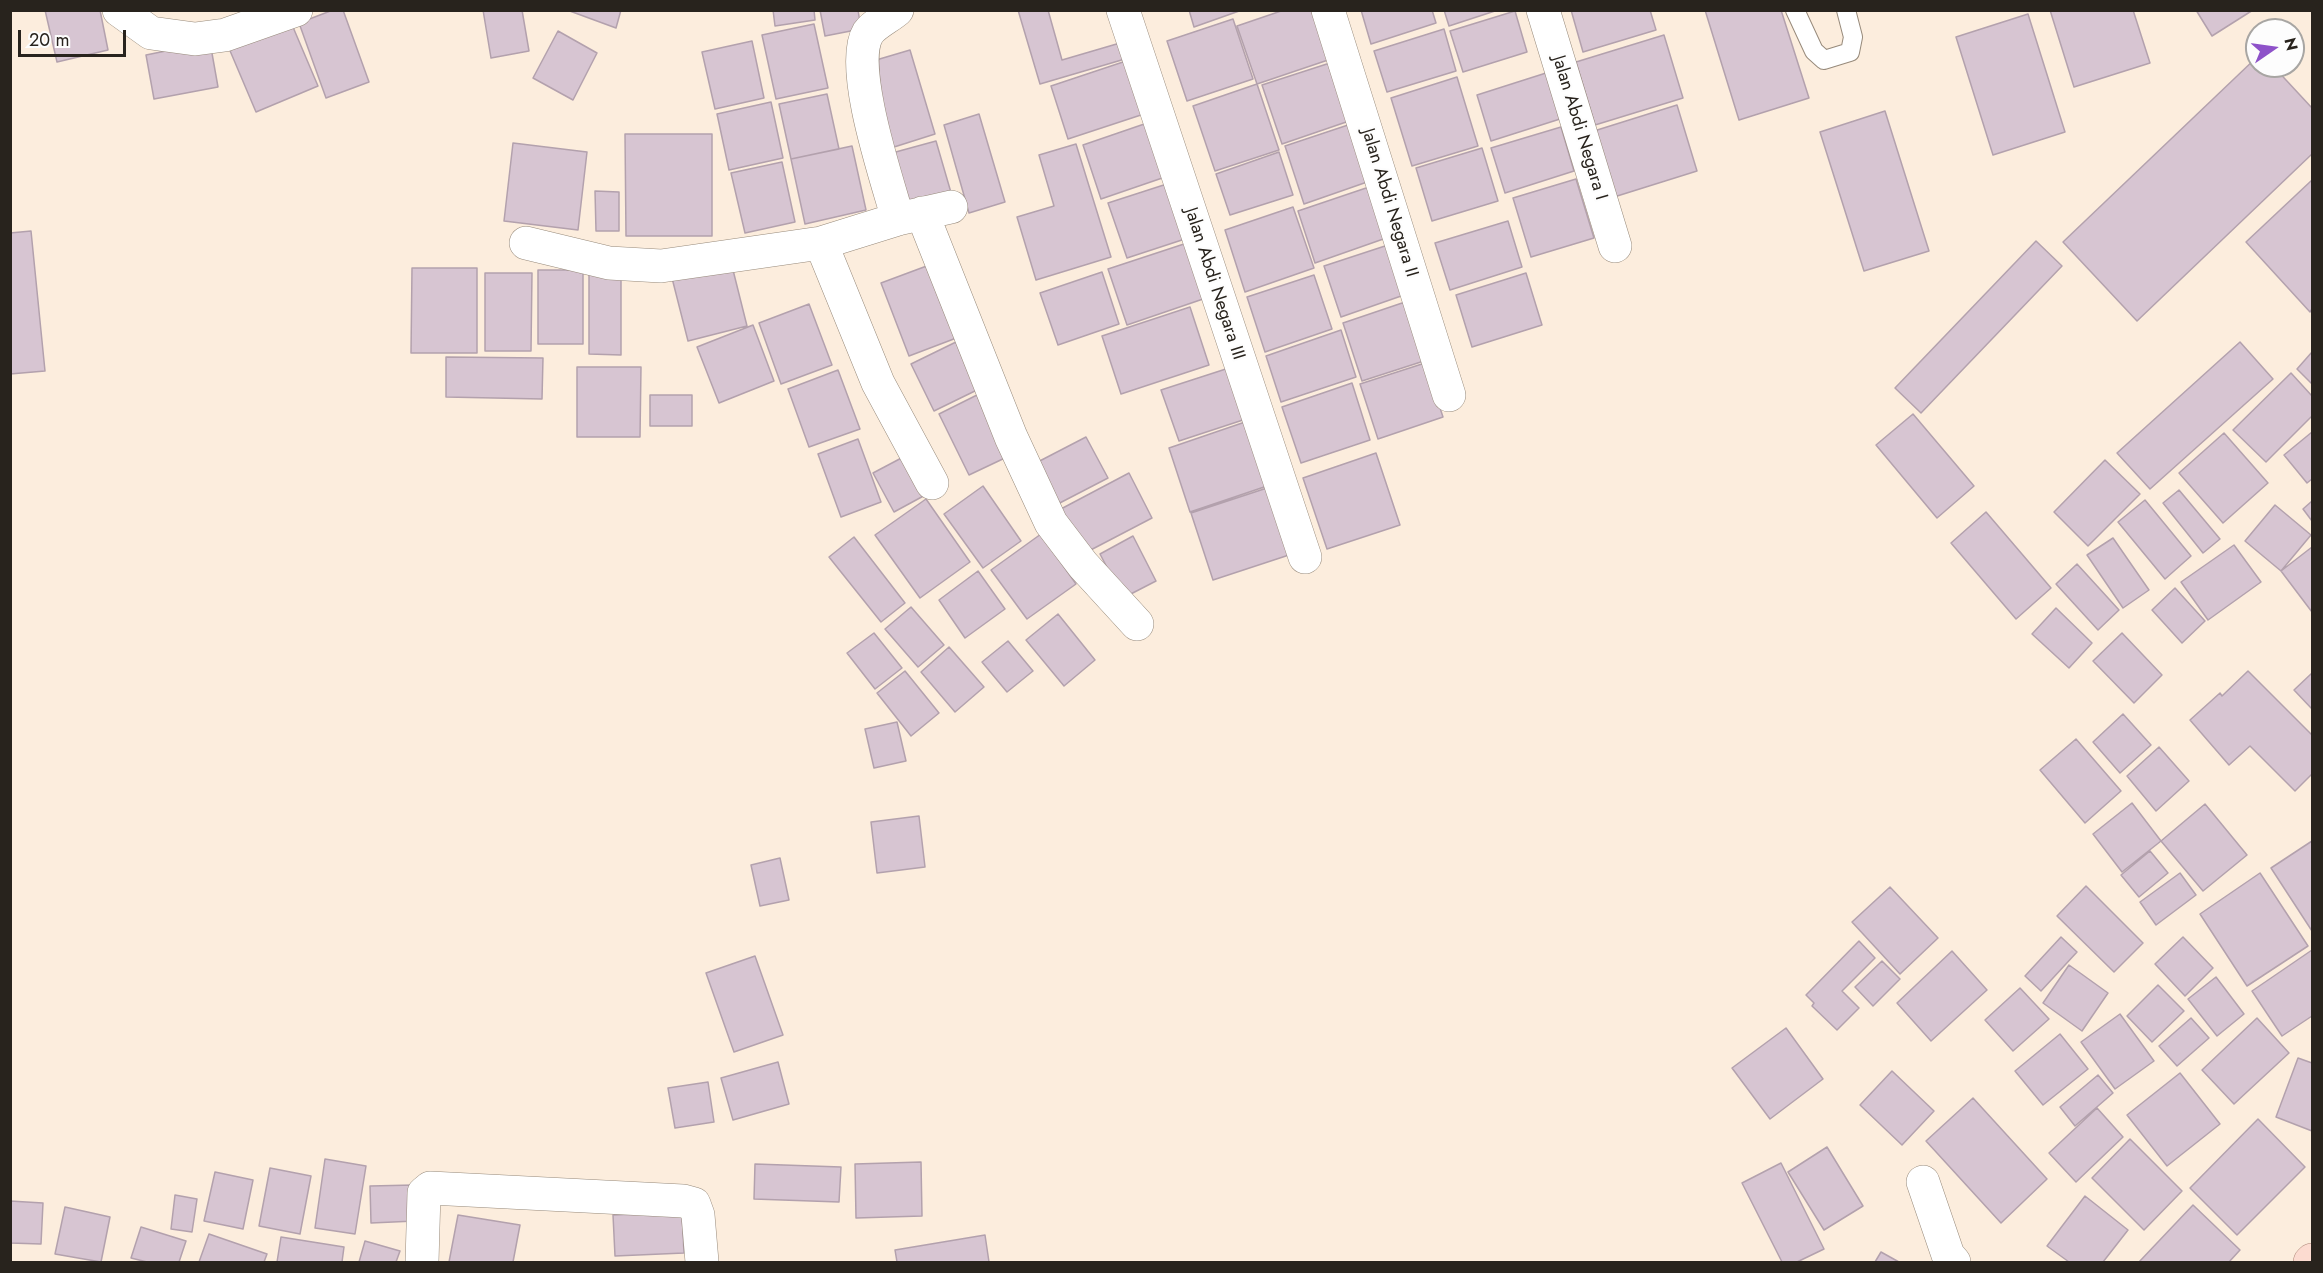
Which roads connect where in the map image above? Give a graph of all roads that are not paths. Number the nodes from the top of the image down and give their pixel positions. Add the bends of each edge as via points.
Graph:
1 (119, 10) edge
2 (296, 10) edge
3 (897, 10) edge
4 (1123, 10) edge
5 (1328, 10) edge
6 (1543, 10) edge
7 (1795, 10) edge
8 (1846, 10) edge
9 (924, 213) junction
10 (526, 243) dead end
11 (821, 243) junction
12 (1615, 246) dead end
13 (1449, 395) dead end
14 (932, 483) dead end
15 (1305, 557) dead end
16 (1137, 624) dead end
17 (1923, 1182) dead end
18 (422, 1263) edge
19 (702, 1263) edge
20 (1954, 1263) edge

1 - 2 street via 151,33 195,39 225,35
3 - 9 street via 869,32 862,51 864,85
4 - 15 street, Jalan Abdi Negara III
5 - 13 street, Jalan Abdi Negara II
6 - 12 street, Jalan Abdi Negara I
7 - 8 lane via 1814,51 1824,60 1850,52 1853,37
9 - 11 street
9 - 16 street via 1011,437 1051,523
10 - 11 street via 609,263 661,266
11 - 14 street via 878,383
17 - 20 street
18 - 19 street via 424,1193 430,1188 694,1204

